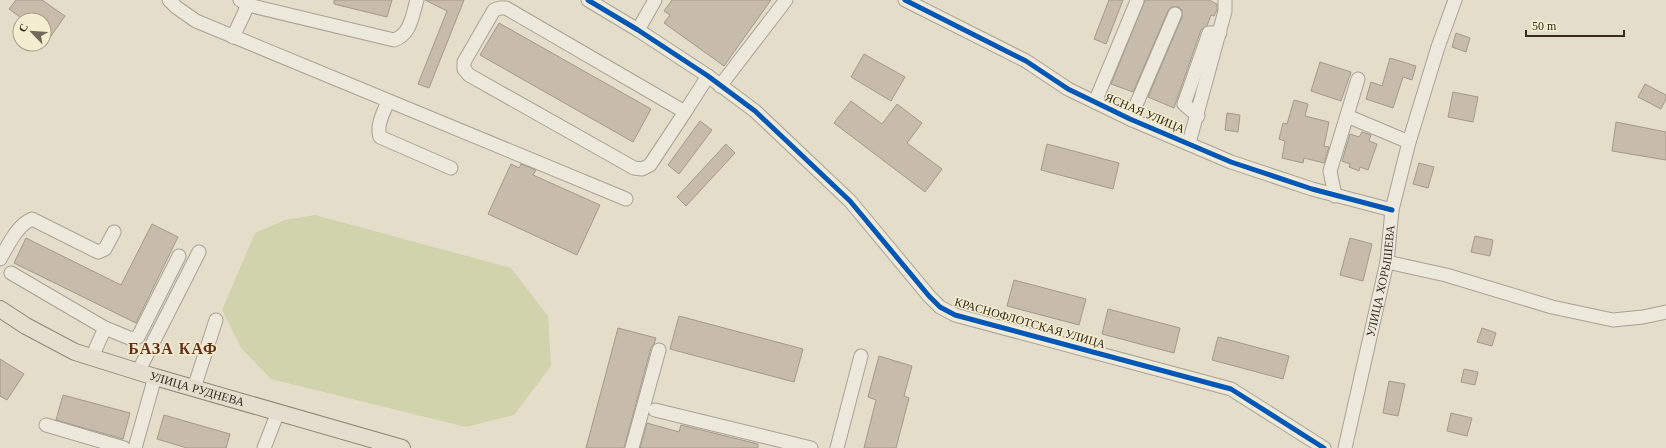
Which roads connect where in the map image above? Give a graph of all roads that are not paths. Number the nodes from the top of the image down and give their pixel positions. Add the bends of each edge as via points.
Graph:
1 (169, 0) edge
2 (417, 0) edge
3 (588, 0) edge
4 (655, 0) edge
5 (786, 0) edge
6 (905, 0) edge
7 (1224, 0) edge
8 (1456, 0) edge
9 (1137, 1) dead end
10 (244, 2) edge
11 (1175, 14) dead end
12 (638, 30) junction
13 (233, 37) junction
14 (708, 76) junction
15 (1358, 79) dead end
16 (720, 86) junction
17 (388, 101) junction
18 (1095, 102) junction
19 (685, 112) junction
20 (1347, 116) junction
21 (1130, 119) junction
22 (1409, 142) junction
23 (1189, 143) junction
24 (451, 168) dead end
25 (1335, 196) junction
26 (626, 199) dead end
27 (1392, 210) junction
28 (114, 232) dead end
29 (199, 252) dead end
30 (179, 256) dead end
31 (0, 259) edge
32 (1387, 262) junction
33 (11, 273) dead end
34 (0, 309) edge
35 (1666, 312) edge
36 (216, 320) dead end
37 (105, 328) junction
38 (659, 350) dead end
39 (861, 356) dead end
40 (92, 357) junction
41 (138, 372) junction
42 (155, 377) junction
43 (194, 388) junction
44 (655, 410) dead end
45 (278, 412) junction
46 (46, 425) dead end
47 (393, 447) edge
48 (124, 448) edge
49 (135, 448) edge
50 (264, 448) edge
51 (632, 448) edge
52 (811, 448) edge
53 (837, 448) edge
54 (1324, 448) edge
55 (1345, 448) edge

1 - 13 street via 196,21
2 - 10 street via 406,32 394,40
3 - 12 street, КРАСНОФЛОТСКАЯ УЛИЦА
4 - 12 street
5 - 16 street
6 - 18 street, ЯСНАЯ УЛИЦА via 1026,61 1068,89
7 - 23 street via 1225,11 1220,33
8 - 22 street, УЛИЦА ХОРЫШЕВА via 1438,47
9 - 18 street
10 - 13 street
11 - 21 street
12 - 14 street, КРАСНОФЛОТСКАЯ УЛИЦА
13 - 17 street
14 - 16 street, КРАСНОФЛОТСКАЯ УЛИЦА
14 - 19 street
15 - 20 street
16 - 54 street, КРАСНОФЛОТСКАЯ УЛИЦА via 755,111 850,201 940,307 956,315 1231,389
17 - 24 street via 379,126 380,137
17 - 26 street
18 - 21 street, ЯСНАЯ УЛИЦА
19 - 19 street via 506,8 494,10 464,62 464,68 469,75 634,168 642,169 650,165
20 - 22 street
20 - 25 street via 1330,171
21 - 23 street, ЯСНАЯ УЛИЦА
22 - 27 street, УЛИЦА ХОРЫШЕВА
23 - 25 street, ЯСНАЯ УЛИЦА via 1231,162
25 - 27 street, ЯСНАЯ УЛИЦА
27 - 32 street, УЛИЦА ХОРЫШЕВА
28 - 31 street via 106,250 98,252 32,219 26,221
29 - 41 street
30 - 37 street via 138,337 132,340
32 - 35 street via 1446,275 1552,306 1613,320
32 - 55 street, УЛИЦА ХОРЫШЕВА
33 - 37 street
34 - 40 main road, УЛИЦА РУДНЕВА via 67,348
36 - 43 street
37 - 40 street
38 - 51 street
39 - 53 street
40 - 41 main road, УЛИЦА РУДНЕВА
41 - 42 main road, УЛИЦА РУДНЕВА
42 - 43 main road, УЛИЦА РУДНЕВА
42 - 49 street
43 - 45 main road, УЛИЦА РУДНЕВА
44 - 52 street
45 - 47 main road, УЛИЦА РУДНЕВА
45 - 50 street
46 - 48 street

